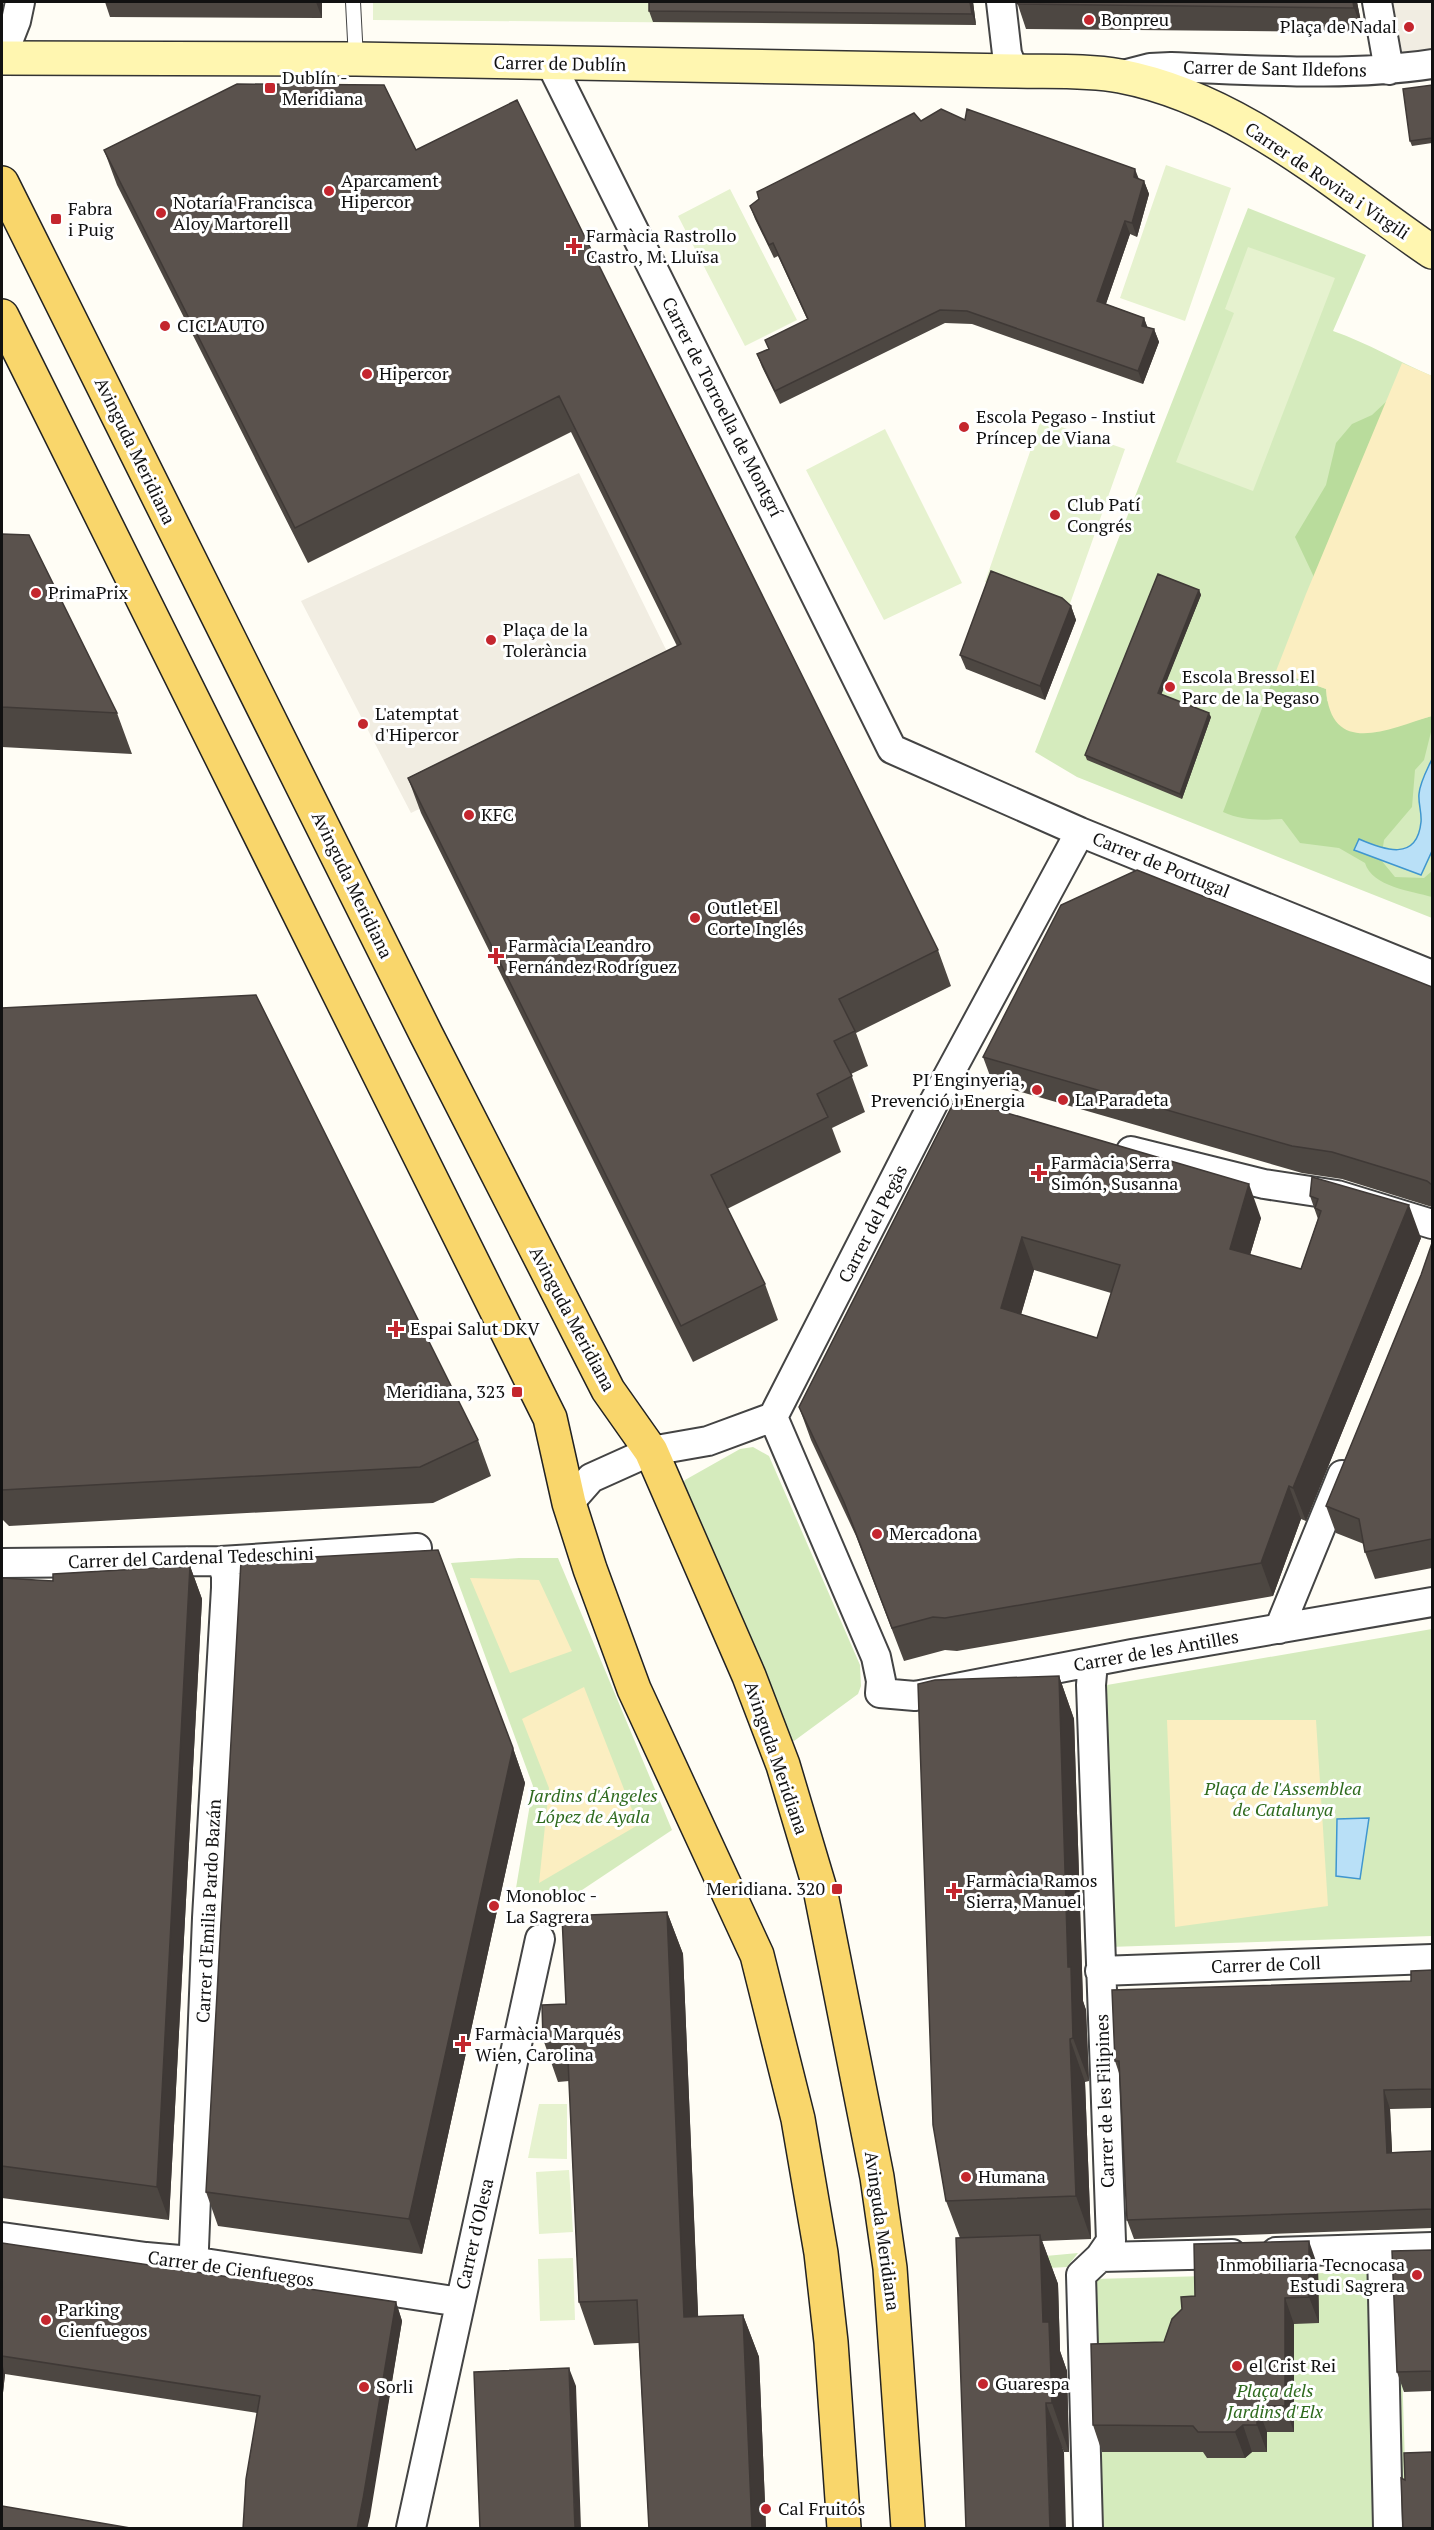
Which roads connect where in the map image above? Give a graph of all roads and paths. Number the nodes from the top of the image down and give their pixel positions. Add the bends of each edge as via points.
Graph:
1 (20, 2) edge
2 (353, 2) edge
3 (1001, 2) edge
4 (1377, 2) edge
5 (2, 57) edge
6 (356, 59) junction
7 (551, 64) junction
8 (1432, 64) edge
9 (1389, 70) junction
10 (1014, 71) junction
11 (1119, 76) junction
12 (2, 183) edge
13 (1432, 252) edge
14 (2, 316) edge
15 (892, 749) joint
16 (1080, 832) junction
17 (1432, 975) edge
18 (934, 1102) junction
19 (964, 1110) edge
20 (1101, 1144) edge
21 (1432, 1224) edge
22 (773, 1417) junction
23 (651, 1451) junction
24 (1352, 1452) edge
25 (569, 1503) junction
26 (417, 1548) dead end
27 (221, 1561) junction
28 (2, 1563) edge
29 (1432, 1602) edge
30 (1279, 1629) junction
31 (1092, 1662) junction
32 (540, 1939) dead end
33 (1432, 1959) edge
34 (1100, 1971) junction
35 (2, 2237) edge
36 (1432, 2247) edge
37 (1382, 2249) junction
38 (1100, 2257) junction
39 (191, 2261) junction
40 (460, 2302) junction
41 (411, 2529) edge
42 (844, 2529) edge
43 (908, 2529) edge
44 (1088, 2529) edge
45 (1389, 2529) edge

1 - 5 street
2 - 6 lane
3 - 10 street via 1007,54
4 - 9 street
5 - 6 main road, Carrer de Dublín
6 - 7 main road, Carrer de Dublín
7 - 10 main road, Carrer de Dublín
7 - 15 street, Carrer de Torroella de Montgrí
8 - 9 street, Carrer de Sant Ildefons
9 - 11 street, Carrer de Sant Ildefons via 1171,67
10 - 11 main road, Carrer de Dublín
11 - 13 main road, Carrer de Rovira i Virgili via 1196,100 1246,124
12 - 23 main road, Avinguda Meridiana via 608,1390
14 - 25 main road via 550,1418
15 - 16 street, Carrer de Portugal
16 - 17 street, Carrer de Portugal
16 - 18 street, Carrer del Pegàs
18 - 19 street
18 - 22 street, Carrer del Pegàs
20 - 21 street via 1264,1184 1337,1194
22 - 23 street via 708,1441
22 - 31 street, Carrer de les Antilles via 876,1657 880,1693 915,1696
23 - 25 street via 591,1478
23 - 43 main road, Avinguda Meridiana via 749,1676 783,1765 820,1889 877,2177 890,2268
24 - 30 street
25 - 42 main road via 634,1689 757,1955 798,2119 821,2253
26 - 27 street, Carrer del Cardenal Tedeschini
27 - 28 street, Carrer del Cardenal Tedeschini
27 - 39 street, Carrer d'Emilia Pardo Bazán via 226,1588
29 - 30 street, Carrer de les Antilles
30 - 31 street, Carrer de les Antilles
31 - 34 street, Carrer de les Filipines
32 - 40 street, Carrer d'Olesa
33 - 34 street, Carrer de Coll
34 - 38 street, Carrer de les Filipines via 1111,2241
35 - 39 street, Carrer de Cienfuegos
36 - 37 street
37 - 38 street
37 - 45 street
38 - 44 street, Carrer de les Filipines via 1081,2275
39 - 40 street, Carrer de Cienfuegos
40 - 41 street, Carrer d'Olesa

